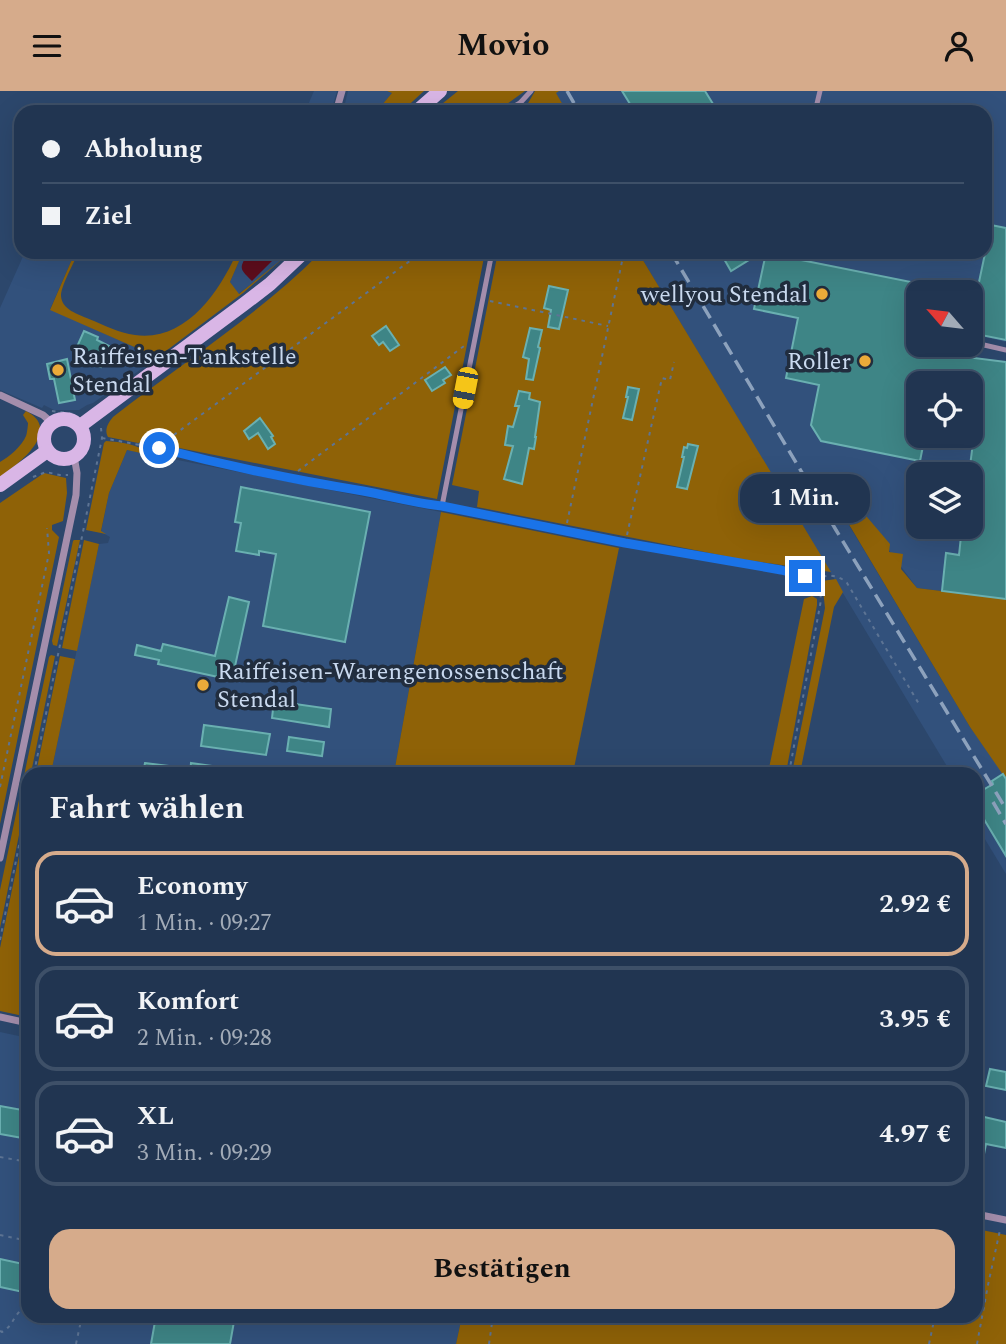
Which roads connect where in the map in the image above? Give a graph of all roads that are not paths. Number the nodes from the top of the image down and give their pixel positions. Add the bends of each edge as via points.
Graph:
1 (440, 91) edge
2 (531, 91) edge
3 (520, 103) joint
4 (424, 105) edge
5 (516, 105) edge
6 (297, 259) edge
7 (491, 259) edge
8 (984, 345) edge
9 (1006, 350) edge
10 (0, 395) edge
11 (78, 420) junction
12 (51, 422) junction
13 (159, 448) road end
14 (47, 451) junction
15 (74, 456) junction
16 (0, 485) edge
17 (442, 506) junction
18 (805, 576) road end
19 (0, 858) edge
20 (0, 1017) edge
21 (21, 1022) edge
22 (983, 1216) edge
23 (1003, 1223) edge

1 - 4 main road
2 - 3 lane
3 - 5 lane
6 - 11 main road via 244,304
7 - 17 lane
8 - 9 lane
10 - 12 street
11 - 12 main road
11 - 15 main road via 84,440
12 - 14 main road via 43,436
13 - 17 lane via 254,472
14 - 15 main road via 60,459
14 - 16 main road
15 - 19 street via 76,495
17 - 18 lane
20 - 21 street
22 - 23 street

